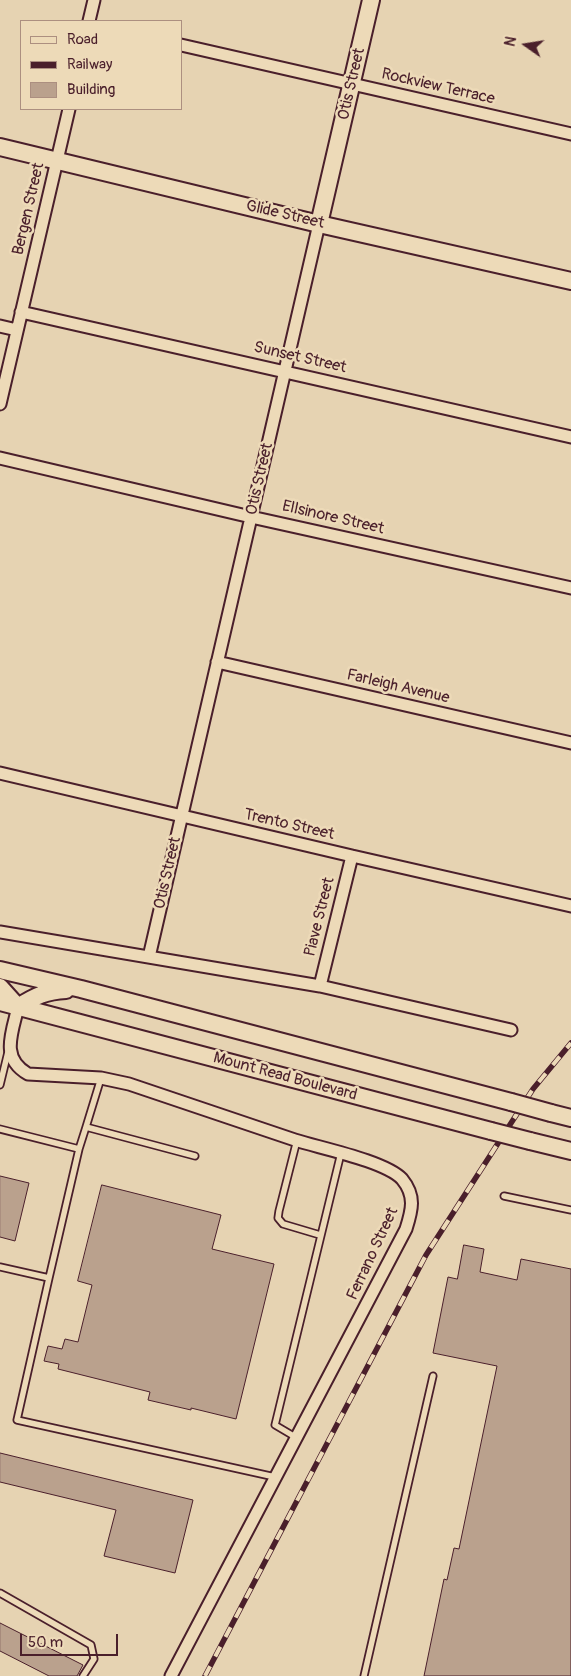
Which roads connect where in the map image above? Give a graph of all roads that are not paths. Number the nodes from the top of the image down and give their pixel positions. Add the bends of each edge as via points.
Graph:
1 (94, 0) edge
2 (371, 0) edge
3 (89, 20) edge
4 (182, 44) edge
5 (352, 84) junction
6 (69, 110) edge
7 (571, 134) edge
8 (0, 148) edge
9 (57, 160) junction
10 (319, 224) junction
11 (571, 281) edge
12 (22, 312) junction
13 (0, 326) edge
14 (17, 330) junction
15 (285, 372) junction
16 (0, 404) edge
17 (571, 437) edge
18 (0, 458) edge
19 (251, 517) junction
20 (571, 588) edge
21 (217, 662) junction
22 (571, 743) edge
23 (0, 773) edge
24 (182, 816) junction
25 (352, 856) junction
26 (571, 906) edge
27 (0, 932) edge
28 (149, 957) junction
29 (0, 970) edge
30 (320, 986) junction
31 (0, 988) edge
32 (81, 989) junction
33 (0, 1002) edge
34 (18, 1007) junction
35 (512, 1030) dead end
36 (10, 1047) junction
37 (3, 1062) edge
38 (101, 1078) junction
39 (0, 1085) edge
40 (571, 1118) edge
41 (86, 1127) junction
42 (0, 1128) edge
43 (297, 1140) junction
44 (79, 1149) junction
45 (571, 1151) edge
46 (341, 1153) junction
47 (195, 1156) dead end
48 (504, 1196) dead end
49 (571, 1210) edge
50 (320, 1235) junction
51 (0, 1267) edge
52 (49, 1278) junction
53 (433, 1376) dead end
54 (297, 1438) junction
55 (276, 1478) junction
56 (0, 1594) edge
57 (84, 1676) edge
58 (171, 1676) edge
59 (364, 1676) edge

1 - 3 street
2 - 5 main road, Otis Street
4 - 5 street, Rockview Terrace
5 - 7 street, Rockview Terrace
5 - 10 main road, Otis Street
6 - 9 street, Bergen Street
8 - 9 main road, Glide Street
9 - 10 main road, Glide Street
9 - 12 street, Bergen Street
10 - 11 main road, Glide Street
10 - 15 street, Otis Street
12 - 14 street, Bergen Street
12 - 15 street, Sunset Street
13 - 14 street
14 - 16 street, Bergen Street
15 - 17 street, Sunset Street
15 - 19 street, Otis Street
18 - 19 street, Ellsinore Street
19 - 20 street, Ellsinore Street
19 - 21 street, Otis Street
21 - 22 street, Farleigh Avenue
21 - 24 street, Otis Street
23 - 24 street, Trento Street
24 - 25 street, Trento Street
24 - 28 street, Otis Street
25 - 26 street, Trento Street
25 - 30 street, Piave Street
27 - 28 street
28 - 30 street
29 - 32 main road, Mount Read Boulevard
30 - 35 street
31 - 34 main road
32 - 34 main road via 52,991
32 - 40 main road, Mount Read Boulevard, bridge
33 - 34 main road, Mount Read Boulevard
34 - 36 street
34 - 45 main road, Mount Read Boulevard, bridge
36 - 37 lane
36 - 38 street, Ferrano Street via 11,1059 18,1069 28,1074
37 - 39 lane
38 - 41 lane
38 - 43 street, Ferrano Street via 129,1084
41 - 44 lane
41 - 47 lane
42 - 44 lane
43 - 46 street, Ferrano Street
43 - 50 lane via 278,1218 284,1224
44 - 52 lane
46 - 50 lane
46 - 54 street, Ferrano Street via 388,1169 401,1178 410,1191 412,1209 384,1274
48 - 49 lane
50 - 54 lane via 275,1425
51 - 52 lane
52 - 55 lane via 17,1420
53 - 59 lane
54 - 55 street, Ferrano Street
55 - 58 street, Ferrano Street
56 - 57 lane via 91,1645 94,1659

